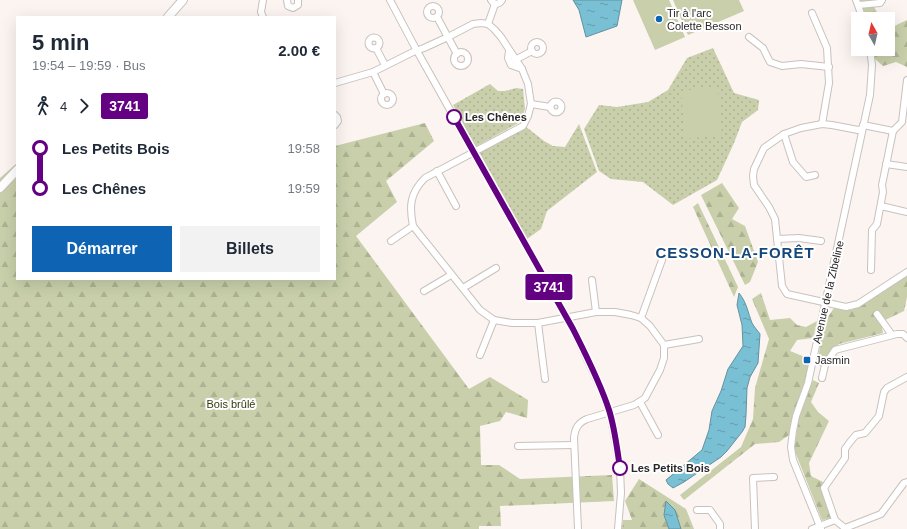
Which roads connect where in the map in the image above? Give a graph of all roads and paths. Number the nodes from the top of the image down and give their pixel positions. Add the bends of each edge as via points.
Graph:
1 (183, 0) edge
2 (263, 0) edge
3 (286, 0) edge
4 (298, 0) edge
5 (390, 0) edge
6 (502, 0) edge
7 (882, 0) edge
8 (493, 2) edge
9 (857, 3) edge
10 (812, 13) dead end
11 (169, 16) edge
12 (263, 16) edge
13 (436, 17) dead end
14 (488, 24) junction
15 (448, 37) junction
16 (749, 37) dead end
17 (376, 48) dead end
18 (417, 51) junction
19 (510, 51) junction
20 (532, 51) dead end
21 (457, 54) dead end
22 (871, 56) edge
23 (515, 60) junction
24 (385, 65) junction
25 (829, 67) junction
26 (522, 69) junction
27 (373, 72) junction
28 (907, 80) edge
29 (336, 83) edge
30 (384, 94) dead end
31 (531, 104) junction
32 (550, 107) dead end
33 (904, 122) edge
34 (822, 124) junction
35 (863, 127) junction
36 (893, 131) junction
37 (784, 134) junction
38 (473, 152) junction
39 (886, 164) junction
40 (907, 167) edge
41 (16, 171) edge
42 (437, 171) junction
43 (815, 175) dead end
44 (0, 188) edge
45 (456, 206) dead end
46 (880, 206) junction
47 (907, 212) edge
48 (413, 226) junction
49 (777, 239) junction
50 (391, 241) dead end
51 (821, 241) dead end
52 (662, 260) dead end
53 (496, 268) dead end
54 (871, 270) dead end
55 (907, 272) edge
56 (451, 275) junction
57 (592, 280) dead end
58 (463, 288) junction
59 (424, 291) dead end
60 (825, 302) junction
61 (596, 312) junction
62 (878, 314) dead end
63 (566, 317) junction
64 (641, 318) junction
65 (494, 320) junction
66 (538, 323) junction
67 (892, 335) junction
68 (907, 338) edge
69 (699, 339) dead end
70 (664, 345) junction
71 (480, 355) dead end
72 (907, 377) edge
73 (822, 378) dead end
74 (545, 379) dead end
75 (640, 402) junction
76 (610, 412) junction
77 (658, 435) dead end
78 (574, 445) junction
79 (518, 446) dead end
80 (774, 477) dead end
81 (907, 482) edge
82 (697, 510) dead end
83 (835, 520) junction
84 (821, 528) edge
85 (578, 529) edge
86 (618, 529) edge
87 (720, 529) edge
88 (755, 529) edge
89 (812, 529) edge

1 - 11 main road
2 - 12 street
3 - 4 street via 288,6 293,8 298,5
5 - 18 street
6 - 8 street via 498,4
7 - 9 street via 880,3
8 - 14 street
10 - 25 street via 827,48
13 - 15 street
14 - 15 street via 473,24
14 - 19 street
15 - 18 street
15 - 21 street
16 - 25 street via 763,48 770,62 782,66 801,64
17 - 24 street
18 - 24 street
18 - 38 street
19 - 23 street
19 - 26 street via 508,58 511,65
20 - 23 street
22 - 35 street, Avenue de la Zibeline via 872,82
23 - 26 street
24 - 27 street
25 - 34 street
26 - 31 street via 528,84
27 - 29 street
27 - 30 street
28 - 33 street
31 - 32 street
31 - 38 street via 523,126
33 - 36 street
34 - 35 street via 858,130
34 - 37 street
35 - 36 street
35 - 60 street, Avenue de la Zibeline
36 - 39 street
37 - 43 street via 793,162 806,177
37 - 49 street via 764,148 752,176 754,185 775,218
38 - 42 street
38 - 63 street
39 - 40 street
39 - 46 street
41 - 44 main road
42 - 45 street
42 - 48 street via 425,178 412,198 410,212
46 - 47 street
46 - 54 street via 877,224 872,230
48 - 50 street
48 - 56 street
49 - 51 street via 800,238
49 - 60 street via 782,286 785,292
52 - 64 street
53 - 58 street
55 - 60 street via 858,304 846,307
56 - 58 street
56 - 59 street
57 - 61 street
58 - 65 street via 480,310
60 - 84 street, Avenue de la Zibeline via 808,383 796,416 791,447 793,460
61 - 63 street
61 - 64 street via 615,312
62 - 67 street
63 - 66 street
63 - 76 street via 587,357
64 - 70 street
65 - 66 street via 512,324
65 - 71 street
66 - 74 street
67 - 68 street via 903,334
67 - 73 street via 835,350 825,365
69 - 70 street
70 - 75 street via 664,358 660,370 645,398
72 - 83 street via 884,392 879,416 865,433 856,435 850,442 845,449 845,458 824,488
75 - 76 street
75 - 77 street
76 - 78 street via 580,422 575,428
76 - 86 street via 620,477
78 - 79 street
78 - 85 street
80 - 88 street via 753,478
81 - 83 street via 881,514 845,528
82 - 87 street via 710,510 720,524
83 - 84 street
84 - 89 street

